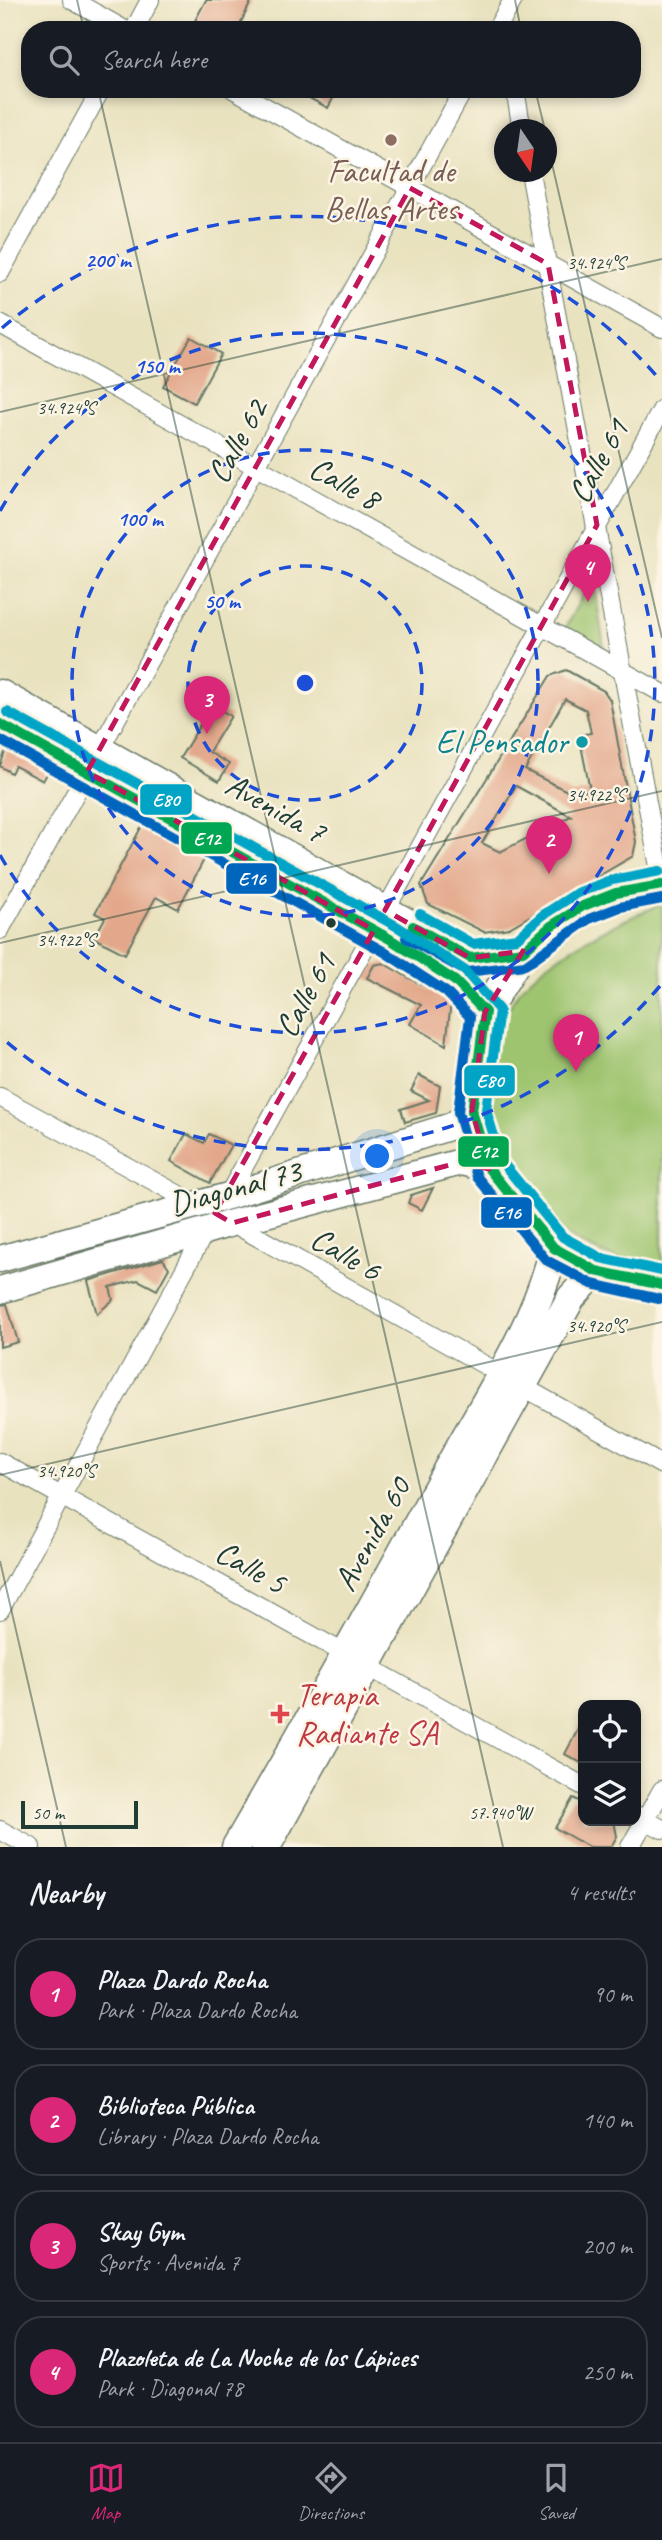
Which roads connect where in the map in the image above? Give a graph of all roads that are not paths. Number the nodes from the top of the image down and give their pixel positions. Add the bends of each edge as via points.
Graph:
1 (72, 0) edge
2 (150, 0) edge
3 (498, 0) edge
4 (513, 0) edge
5 (109, 21) edge
6 (139, 21) edge
7 (500, 21) edge
8 (503, 21) edge
9 (96, 98) edge
10 (249, 98) edge
11 (459, 98) edge
12 (516, 98) edge
13 (520, 119) edge
14 (532, 182) edge
15 (410, 188) junction
16 (548, 264) junction
17 (0, 273) edge
18 (0, 324) edge
19 (662, 328) edge
20 (662, 409) edge
21 (256, 468) junction
22 (597, 525) junction
23 (540, 626) junction
24 (624, 672) junction
25 (662, 693) edge
26 (0, 694) edge
27 (0, 724) edge
28 (94, 760) junction
29 (662, 884) edge
30 (380, 920) junction
31 (0, 930) edge
32 (523, 951) junction
33 (485, 1012) junction
34 (0, 1097) edge
35 (462, 1119) junction
36 (461, 1162) junction
37 (489, 1169) junction
38 (215, 1213) junction
39 (554, 1248) junction
40 (0, 1259) edge
41 (596, 1271) junction
42 (662, 1285) edge
43 (545, 1288) junction
44 (0, 1290) edge
45 (572, 1298) junction
46 (511, 1381) junction
47 (0, 1462) edge
48 (662, 1465) edge
49 (63, 1497) junction
50 (0, 1610) edge
51 (358, 1660) junction
52 (578, 1783) edge
53 (662, 1790) edge
54 (641, 1816) edge
55 (641, 1818) edge
56 (637, 1826) edge
57 (662, 1829) edge
58 (0, 1830) edge
59 (31, 1847) edge
60 (236, 1847) edge
61 (266, 1847) edge
62 (630, 1847) edge

1 - 5 street
2 - 6 street
3 - 7 street
4 - 8 street
9 - 17 street
10 - 15 street
11 - 15 street, Calle 62
12 - 13 street
14 - 16 street
15 - 16 street
15 - 21 street, Calle 62
16 - 19 street
16 - 22 street
18 - 21 street, Calle 8
20 - 22 street, Calle 61
21 - 23 street, Calle 8
21 - 28 street, Calle 62
22 - 23 street, Calle 61
22 - 24 street
23 - 24 street, Calle 8
23 - 30 street, Calle 61
24 - 25 street, Calle 8
24 - 29 street
26 - 28 main road, Avenida 7
27 - 28 main road, Avenida 7
28 - 30 main road, Avenida 7
28 - 31 street, Calle 62
29 - 32 main road via 616,893 583,906
30 - 32 main road, Avenida 7 via 470,958
30 - 33 main road, Avenida 7 via 455,981
30 - 38 street, Calle 61
32 - 33 main road
33 - 35 main road
34 - 38 street, Calle 6
35 - 36 main road
35 - 37 main road via 477,1137
35 - 38 main road, Diagonal 73
36 - 37 main road, Diagonal 73
36 - 38 main road, Diagonal 73
37 - 39 main road
38 - 40 main road, Diagonal 73
38 - 44 main road, Diagonal 73
38 - 46 street, Calle 6
38 - 49 street, Calle 61
39 - 41 main road
39 - 43 main road, Avenida 60
41 - 42 main road
41 - 45 main road, Avenida 60
43 - 45 main road via 562,1288
43 - 46 main road, Avenida 60
45 - 46 main road, Avenida 60
46 - 48 street, Calle 6
46 - 51 main road, Avenida 60
47 - 49 street, Calle 5
49 - 50 street, Calle 61
49 - 51 street, Calle 5
51 - 52 street, Calle 5
51 - 60 main road, Avenida 60
51 - 61 main road, Avenida 60
53 - 54 street
55 - 57 street
56 - 62 street
58 - 59 street

